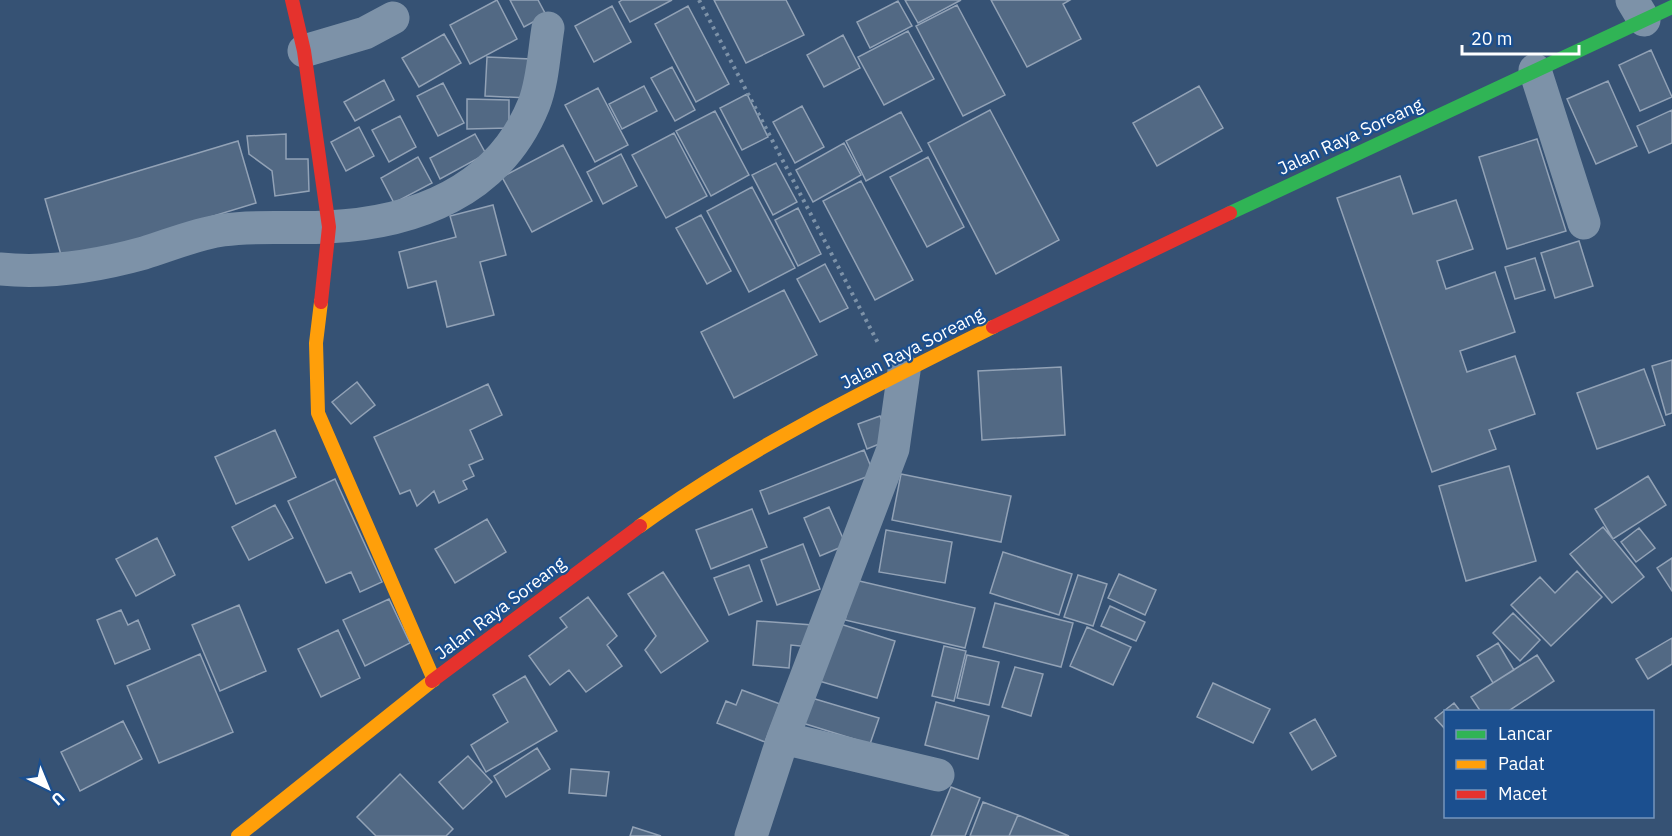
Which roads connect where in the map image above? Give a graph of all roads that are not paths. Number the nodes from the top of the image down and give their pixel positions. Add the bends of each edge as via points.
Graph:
1 (292, 0) edge
2 (1649, 9) edge
3 (393, 18) dead end
4 (548, 28) dead end
5 (304, 51) junction
6 (1535, 70) junction
7 (1584, 223) dead end
8 (329, 227) junction
9 (0, 269) edge
10 (900, 373) junction
11 (434, 680) junction
12 (783, 738) junction
13 (938, 775) dead end
14 (238, 836) edge
15 (750, 836) edge

1 - 5 main road
2 - 6 main road, Jalan Raya Soreang
3 - 5 street via 365,33
4 - 8 street via 534,103 517,134 482,175 420,212
5 - 8 main road
6 - 7 street
6 - 10 main road, Jalan Raya Soreang via 1130,259
8 - 9 street via 224,230 81,267 30,272
8 - 11 main road via 316,343 318,413
10 - 11 main road, Jalan Raya Soreang via 690,490
10 - 12 street via 893,449
11 - 14 main road, Jalan Raya Soreang
12 - 13 street
12 - 15 street

